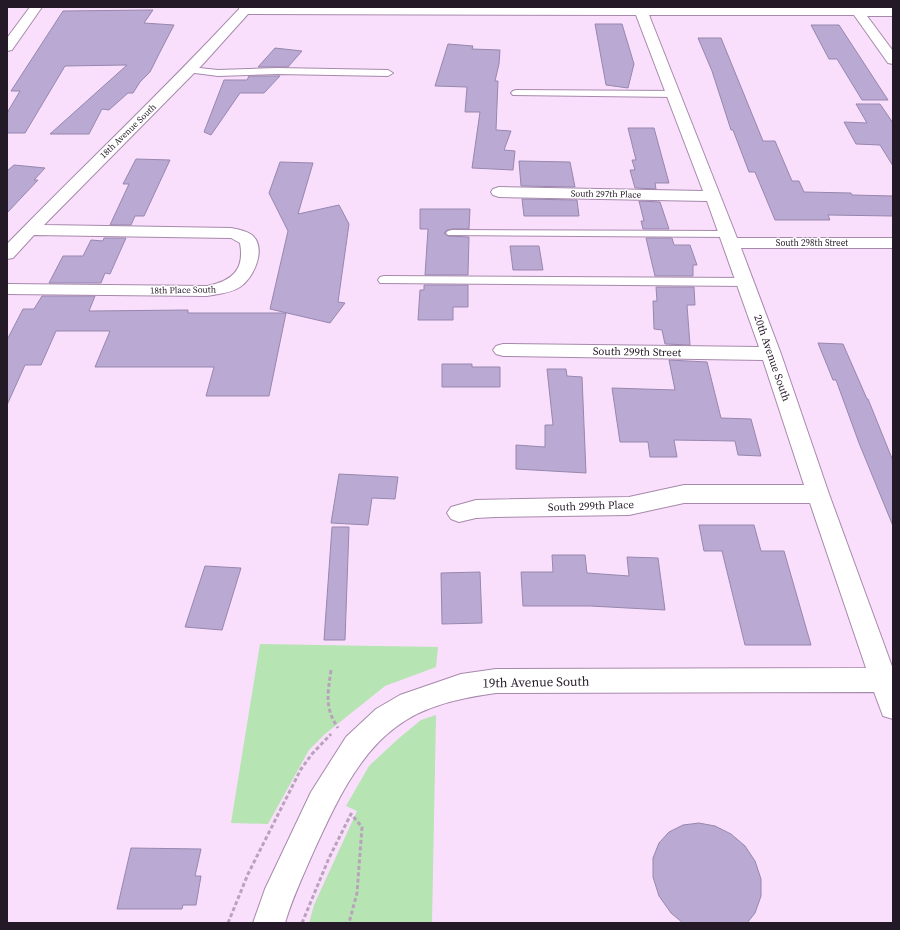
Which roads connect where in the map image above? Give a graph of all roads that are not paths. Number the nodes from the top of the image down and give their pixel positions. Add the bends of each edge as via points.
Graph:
1 (36, 7) edge
2 (245, 8) edge
3 (447, 8) edge
4 (749, 9) edge
5 (641, 11) junction
6 (858, 12) junction
7 (893, 12) edge
8 (7, 47) edge
9 (893, 60) edge
10 (190, 70) junction
11 (388, 73) dead end
12 (516, 93) dead end
13 (674, 94) junction
14 (499, 192) dead end
15 (713, 196) junction
16 (30, 230) junction
17 (452, 233) dead end
18 (729, 239) junction
19 (893, 243) edge
20 (7, 254) edge
21 (384, 280) dead end
22 (745, 282) junction
23 (7, 289) edge
24 (503, 350) dead end
25 (771, 354) junction
26 (818, 494) junction
27 (458, 513) dead end
28 (884, 680) junction
29 (893, 707) edge
30 (269, 923) edge

1 - 8 street
2 - 3 street
2 - 10 street, 18th Avenue South
3 - 5 street
4 - 5 street
4 - 6 street
5 - 13 street, 20th Avenue South
6 - 7 street
6 - 9 street
10 - 11 lane via 218,73
10 - 16 street, 18th Avenue South
12 - 13 lane
13 - 15 street, 20th Avenue South
14 - 15 street, South 297th Place
15 - 18 street, 20th Avenue South
16 - 20 street, 18th Avenue South
16 - 23 street, 18th Place South via 231,233 247,240 250,254 243,276 223,289
17 - 18 lane
18 - 19 street, South 298th Street
18 - 22 street, 20th Avenue South
21 - 22 lane
22 - 25 street, 20th Avenue South
24 - 25 street, South 299th Street
25 - 26 street, 20th Avenue South
26 - 27 street, South 299th Place via 684,494 629,506 495,508
26 - 28 street, 20th Avenue South
28 - 29 street, 20th Avenue South
28 - 30 street, 19th Avenue South via 496,681 461,686 410,704 386,718 356,746 322,802 276,900

